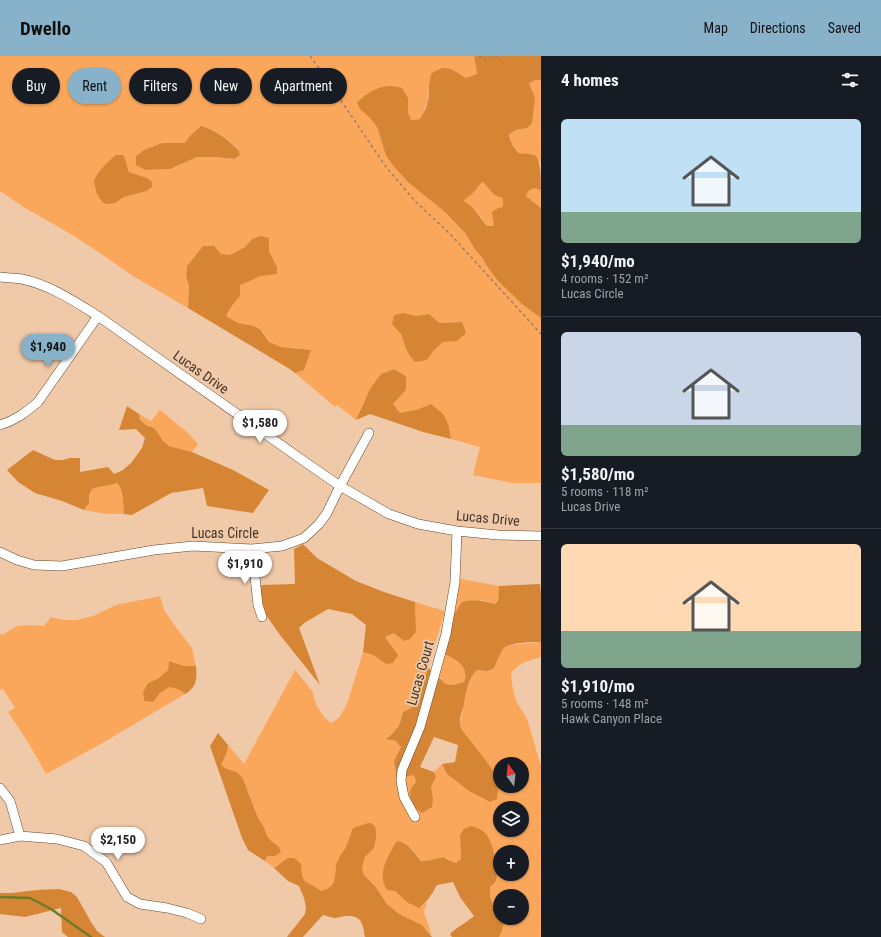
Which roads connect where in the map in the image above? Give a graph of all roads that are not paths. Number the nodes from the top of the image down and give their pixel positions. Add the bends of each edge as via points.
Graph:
1 (0, 277) edge
2 (98, 316) junction
3 (0, 425) edge
4 (369, 433) dead end
5 (340, 486) junction
6 (457, 531) junction
7 (541, 536) edge
8 (252, 549) junction
9 (0, 552) edge
10 (262, 617) dead end
11 (0, 788) edge
12 (415, 817) dead end
13 (20, 836) junction
14 (0, 840) edge
15 (201, 919) dead end

1 - 2 street, Lucas Drive via 22,279 41,285 64,295
2 - 3 street via 38,402 25,413
2 - 5 street, Lucas Drive
4 - 5 street, Lucas Circle
5 - 6 street, Lucas Drive via 389,514 418,524
5 - 8 street, Lucas Circle via 327,513 304,538 282,546
6 - 7 street, Lucas Drive
6 - 12 street, Lucas Court via 455,582 446,634 420,727 402,770 404,796
8 - 9 street, Lucas Circle via 193,546 170,548 62,566 34,565
8 - 10 street via 258,605
11 - 13 street via 10,801
13 - 14 street
13 - 15 street via 57,838 84,846 106,862 127,897 140,904 167,908

